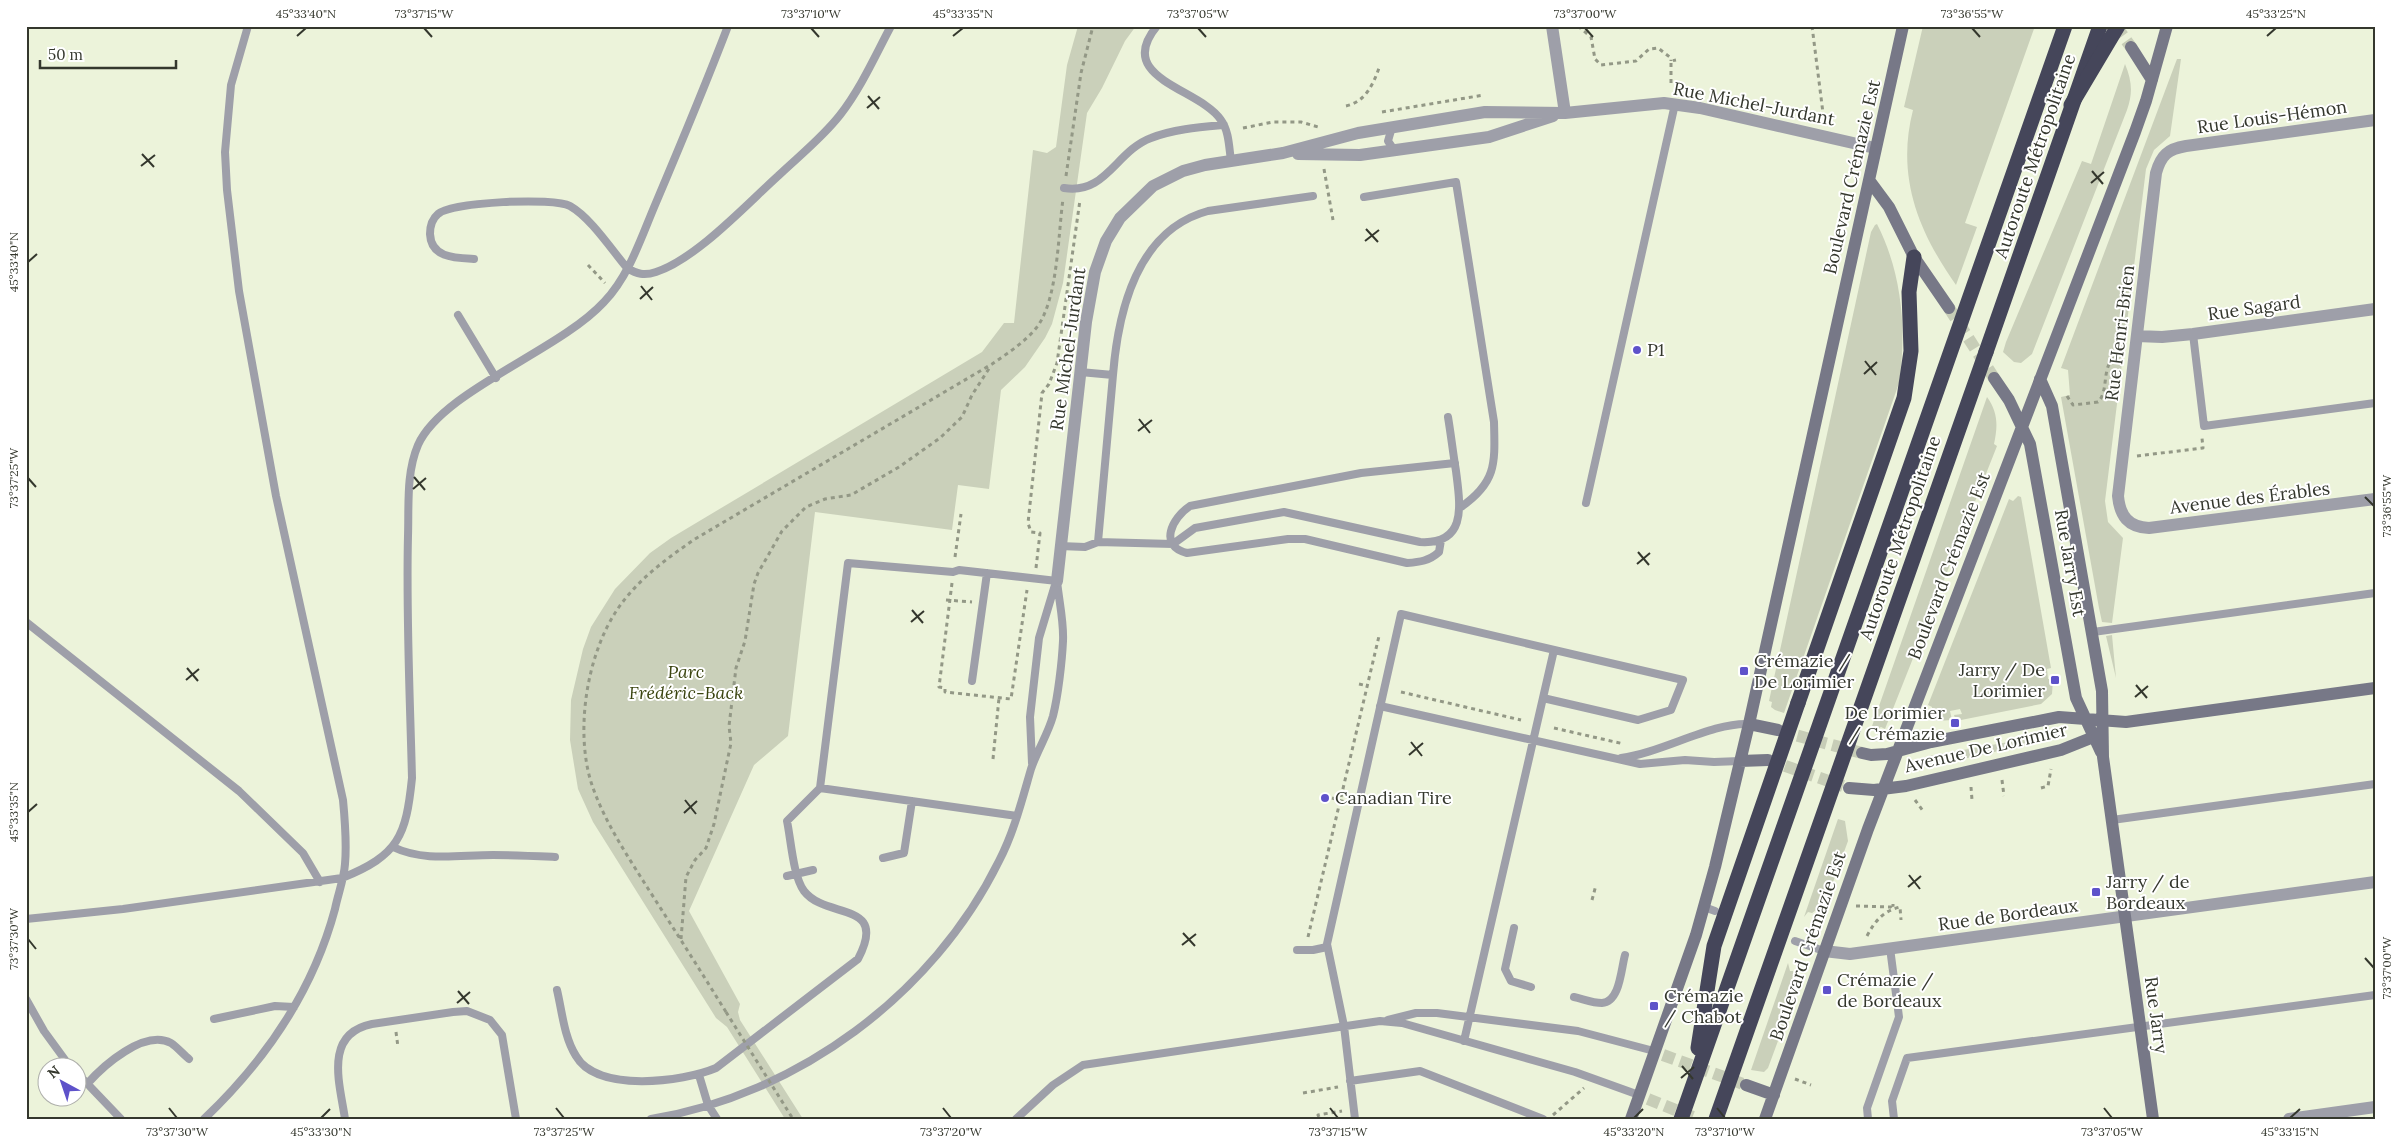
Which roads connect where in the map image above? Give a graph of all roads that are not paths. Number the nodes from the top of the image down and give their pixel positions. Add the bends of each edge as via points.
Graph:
1 (248, 26) edge
2 (728, 26) edge
3 (891, 26) edge
4 (1156, 26) edge
5 (1552, 26) edge
6 (1903, 26) edge
7 (2065, 26) edge
8 (2100, 26) edge
9 (2118, 26) edge
10 (2167, 26) edge
11 (2131, 48) tunnel mouth
12 (2152, 80) junction
13 (1675, 104) junction
14 (2072, 105) junction
15 (1565, 113) junction
16 (2375, 120) edge
17 (1224, 125) junction
18 (1392, 127) junction
19 (1875, 148) junction
20 (2174, 148) joint
21 (1394, 150) junction
22 (1282, 153) junction
23 (1231, 160) junction
24 (1869, 180) junction
25 (1064, 188) road end
26 (1313, 196) dead end
27 (1364, 197) dead end
28 (1914, 257) junction
29 (474, 259) dead end
30 (627, 268) junction
31 (1949, 308) tunnel mouth
32 (2375, 309) edge
33 (458, 315) dead end
34 (2193, 334) junction
35 (2137, 336) junction
36 (1080, 372) junction
37 (1113, 375) junction
38 (496, 378) junction
39 (1994, 378) tunnel mouth
40 (2040, 379) junction
41 (2375, 403) edge
42 (1448, 417) dead end
43 (2022, 424) junction
44 (1455, 464) junction
45 (2375, 499) edge
46 (1586, 503) dead end
47 (1461, 507) junction
48 (2130, 525) joint
49 (1440, 540) junction
50 (1098, 542) junction
51 (1173, 544) junction
52 (1060, 546) junction
53 (987, 573) junction
54 (1057, 581) junction
55 (2375, 593) edge
56 (26, 622) edge
57 (2093, 632) junction
58 (1554, 650) junction
59 (972, 682) dead end
60 (2375, 688) edge
61 (1543, 698) junction
62 (1380, 706) junction
63 (2086, 719) junction
64 (1749, 724) junction
65 (1778, 730) tunnel mouth
66 (2100, 730) junction
67 (1533, 741) junction
68 (1897, 751) junction
69 (1862, 753) tunnel mouth
70 (1612, 758) junction
71 (1768, 760) tunnel mouth
72 (1740, 761) junction
73 (1032, 766) junction
74 (2375, 784) edge
75 (820, 788) junction
76 (1849, 788) tunnel mouth
77 (1883, 789) junction
78 (912, 801) junction
79 (1017, 816) junction
80 (2112, 820) junction
81 (393, 847) junction
82 (555, 857) dead end
83 (883, 858) dead end
84 (814, 870) dead end
85 (797, 874) junction
86 (787, 876) dead end
87 (342, 878) junction
88 (320, 882) junction
89 (2375, 882) edge
90 (2124, 917) junction
91 (26, 919) edge
92 (1514, 928) dead end
93 (1796, 941) dead end
94 (1327, 948) junction
95 (1890, 948) junction
96 (1297, 950) dead end
97 (1824, 951) junction
98 (1625, 955) dead end
99 (1531, 988) dead end
100 (557, 990) dead end
101 (2375, 994) edge
102 (1574, 998) dead end
103 (26, 999) edge
104 (294, 1007) junction
105 (1470, 1018) junction
106 (214, 1019) dead end
107 (1384, 1021) junction
108 (1344, 1026) junction
109 (2140, 1027) junction
110 (1464, 1041) junction
111 (1659, 1053) junction
112 (64, 1058) edge
113 (188, 1059) dead end
114 (698, 1075) junction
115 (1350, 1081) junction
116 (88, 1083) edge
117 (88, 1085) edge
118 (1746, 1086) tunnel mouth
119 (1692, 1088) junction
120 (1774, 1095) junction
121 (1644, 1097) junction
122 (708, 1105) junction
123 (2375, 1107) edge
124 (121, 1119) edge
125 (204, 1119) edge
126 (346, 1119) edge
127 (516, 1119) edge
128 (650, 1119) edge
129 (717, 1119) edge
130 (1016, 1119) edge
131 (1355, 1119) edge
132 (1543, 1119) edge
133 (1631, 1119) edge
134 (1681, 1119) edge
135 (1716, 1119) edge
136 (1765, 1119) edge
137 (1868, 1119) edge
138 (1894, 1119) edge
139 (2153, 1119) edge
140 (2289, 1119) edge

1 - 87 lane via 231,86 225,152 228,199 239,291 258,403 343,800 346,831
2 - 30 lane
3 - 30 lane via 855,95 813,145 732,219 677,262 645,275
4 - 17 lane via 1145,47 1148,67 1159,78 1207,106
5 - 15 street
6 - 19 main road, Boulevard Crémazie Est
7 - 119 highway, Autoroute Métropolitaine, bridge
8 - 14 highway, Autoroute Métropolitaine, bridge
9 - 14 highway, bridge
10 - 12 main road, Boulevard Crémazie Est
11 - 12 main road
12 - 40 main road, Boulevard Crémazie Est
13 - 15 street, Rue Michel-Jurdant via 1629,105
13 - 19 street, Rue Michel-Jurdant
13 - 46 lane
14 - 135 highway, Autoroute Métropolitaine, bridge
15 - 18 street, Rue Michel-Jurdant via 1485,112
15 - 21 street, Rue Michel-Jurdant via 1489,137
16 - 20 street, Rue Louis-Hémon
17 - 23 lane
17 - 25 lane via 1150,138 1131,150 1091,186 1081,190
18 - 21 lane via 1388,141
18 - 22 street, Rue Michel-Jurdant
19 - 24 main road, Boulevard Crémazie Est
20 - 35 street, Rue Henri-Brien via 2164,154 2156,173
21 - 22 street, Rue Michel-Jurdant via 1360,155
22 - 23 street, Rue Michel-Jurdant
23 - 36 street, Rue Michel-Jurdant via 1168,177 1140,196 1120,218 1106,241 1095,272
24 - 28 main road via 1889,207
24 - 64 main road, Boulevard Crémazie Est
26 - 37 lane via 1208,211 1172,228 1150,253 1128,292 1116,340
27 - 47 lane via 1456,182 1494,422 1493,468 1479,494
28 - 31 main road
28 - 119 highway, bridge via 1909,292 1911,351 1904,398 1714,946
29 - 30 lane via 448,257 436,252 430,242 430,231 439,212 453,207 552,201 581,214
30 - 38 lane via 605,302 566,334
32 - 34 street, Rue Sagard
33 - 38 lane
34 - 35 street, Rue Sagard
34 - 41 lane via 2204,426
35 - 48 street, Rue Henri-Brien via 2118,496 2121,512
36 - 37 lane
36 - 52 street, Rue Michel-Jurdant
37 - 50 lane
38 - 81 lane via 477,388 431,424 412,463 407,585 412,778 403,832
39 - 43 main road, Rue Jarry Est
40 - 43 main road, Boulevard Crémazie Est
40 - 57 main road, Rue Jarry Est via 2052,406
42 - 44 lane
43 - 63 main road, Rue Jarry Est via 2033,453 2076,698
43 - 68 main road, Boulevard Crémazie Est
44 - 47 lane
44 - 51 lane via 1361,473 1190,506 1173,521 1170,530
45 - 48 street, Avenue des Érables via 2149,528
47 - 49 lane via 1455,527
49 - 51 lane via 1420,542 1284,512 1195,528
49 - 51 lane via 1439,552 1432,558 1407,563 1305,538 1187,553 1179,551
50 - 51 lane
50 - 52 lane via 1085,548
52 - 54 street, Rue Michel-Jurdant
53 - 54 lane
53 - 59 lane
53 - 75 lane via 848,563
54 - 73 lane via 1038,638 1030,716
54 - 73 lane via 1063,641 1052,716
55 - 57 lane
56 - 88 lane via 240,791 303,853
57 - 66 main road, Rue Jarry Est via 2102,691
58 - 61 lane
58 - 61 lane via 1683,680 1671,710 1642,720
58 - 62 lane via 1400,614
60 - 66 main road, Avenue De Lorimier via 2126,722
61 - 67 lane
62 - 67 lane
62 - 94 lane via 1330,921
63 - 66 main road, Avenue De Lorimier
63 - 68 main road, Avenue De Lorimier via 2059,717
64 - 65 main road
64 - 70 lane via 1732,724 1645,754
64 - 72 main road, Boulevard Crémazie Est
66 - 77 main road, Avenue De Lorimier via 2061,750
66 - 80 main road, Rue Jarry Est
67 - 70 lane
67 - 105 lane
68 - 69 main road, Avenue De Lorimier via 1878,755
68 - 77 main road, Boulevard Crémazie Est
70 - 72 lane via 1649,765 1685,760
71 - 72 main road
72 - 111 main road, Boulevard Crémazie Est via 1710,909
73 - 79 lane
74 - 80 lane
75 - 78 lane
75 - 85 lane via 788,821
76 - 77 main road, Avenue De Lorimier
77 - 97 main road, Boulevard Crémazie Est
78 - 79 lane
78 - 83 lane via 904,853
79 - 122 lane via 1000,860 976,900 930,963 894,1000 854,1032 802,1065 758,1088
80 - 90 main road, Rue Jarry Est
81 - 82 lane via 427,857
81 - 87 lane via 366,868
84 - 85 lane
85 - 86 lane
85 - 114 lane via 803,890 819,904 852,913 862,921 867,931 865,945 858,959 716,1068
87 - 88 lane
87 - 104 lane via 320,954
88 - 91 lane
89 - 90 street, Rue de Bordeaux
90 - 95 street, Rue de Bordeaux
90 - 109 main road, Rue Jarry
92 - 99 lane via 1505,969 1511,980
93 - 97 lane
94 - 96 lane
94 - 108 lane
95 - 97 street, Rue de Bordeaux via 1842,954
95 - 137 lane via 1899,1017 1867,1108
97 - 120 main road, Boulevard Crémazie Est
98 - 102 lane via 1611,999 1603,1003
100 - 114 lane via 570,1044 586,1069 620,1080 676,1079
101 - 109 lane
103 - 112 lane
104 - 106 lane via 275,1006
104 - 125 lane via 242,1079
105 - 107 lane via 1428,1013
105 - 110 lane
105 - 111 lane via 1578,1031
107 - 108 lane
107 - 110 lane
108 - 115 lane
108 - 130 lane via 1083,1065 1053,1085
109 - 138 lane via 1907,1058 1892,1101
109 - 139 main road, Rue Jarry
110 - 121 lane via 1575,1072
111 - 121 main road, Boulevard Crémazie Est
113 - 116 lane via 171,1043 151,1041 111,1060
114 - 122 lane
115 - 131 lane
115 - 132 lane via 1420,1071
117 - 124 lane
118 - 120 main road
119 - 134 highway, Autoroute Métropolitaine, bridge
120 - 136 main road, Boulevard Crémazie Est
121 - 133 main road, Boulevard Crémazie Est
122 - 128 lane
122 - 129 lane
123 - 140 street
126 - 127 lane via 337,1064 349,1036 372,1024 467,1011 490,1020 502,1035

